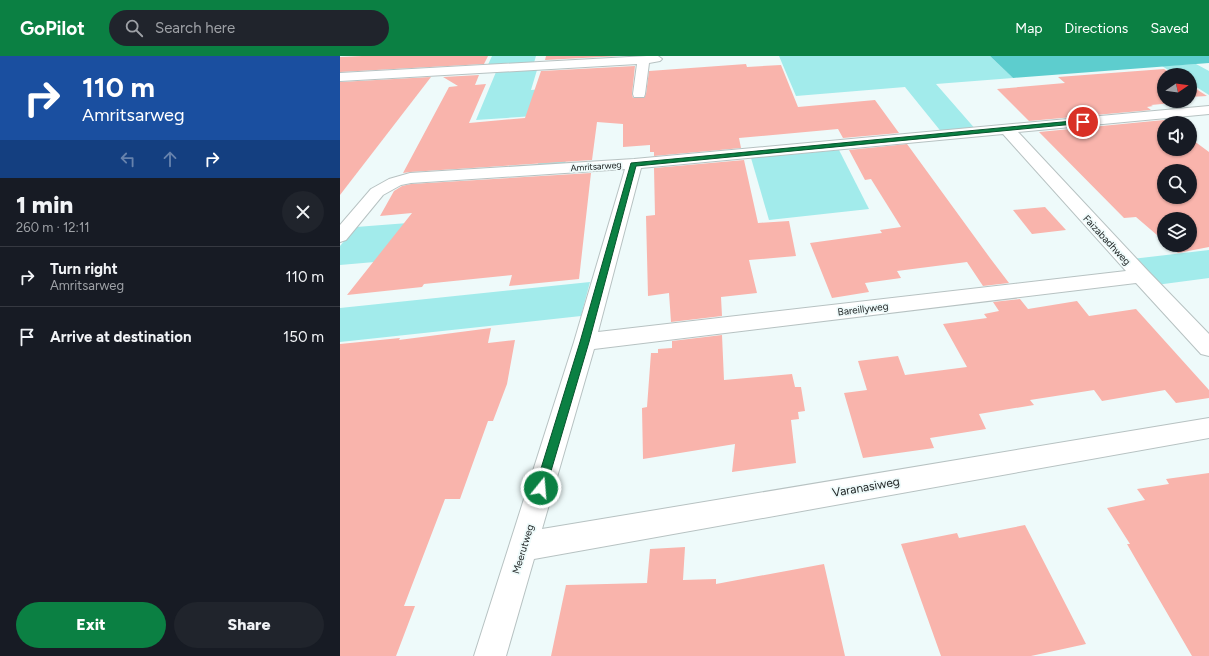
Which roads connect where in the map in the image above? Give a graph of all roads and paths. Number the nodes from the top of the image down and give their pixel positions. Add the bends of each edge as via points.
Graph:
1 (656, 59) dead end
2 (643, 60) junction
3 (340, 76) edge
4 (638, 94) dead end
5 (1209, 110) edge
6 (1191, 112) junction
7 (1209, 125) edge
8 (1006, 129) junction
9 (634, 164) junction
10 (340, 236) edge
11 (1141, 276) junction
12 (585, 342) junction
13 (1209, 348) edge
14 (1209, 428) edge
15 (523, 547) junction
16 (490, 656) edge

1 - 2 street
2 - 3 street
2 - 4 street
5 - 6 street, Amritsarweg
6 - 7 street
6 - 8 street, Amritsarweg
8 - 9 street, Amritsarweg
8 - 11 street, Faizabadhweg
9 - 10 street, Amritsarweg via 410,178 395,182 377,192
9 - 12 street, Meerutweg
11 - 12 street, Bareillyweg
11 - 13 street, Faizabadhweg
12 - 15 street, Meerutweg
14 - 15 street, Varanasiweg
15 - 16 street, Meerutweg

